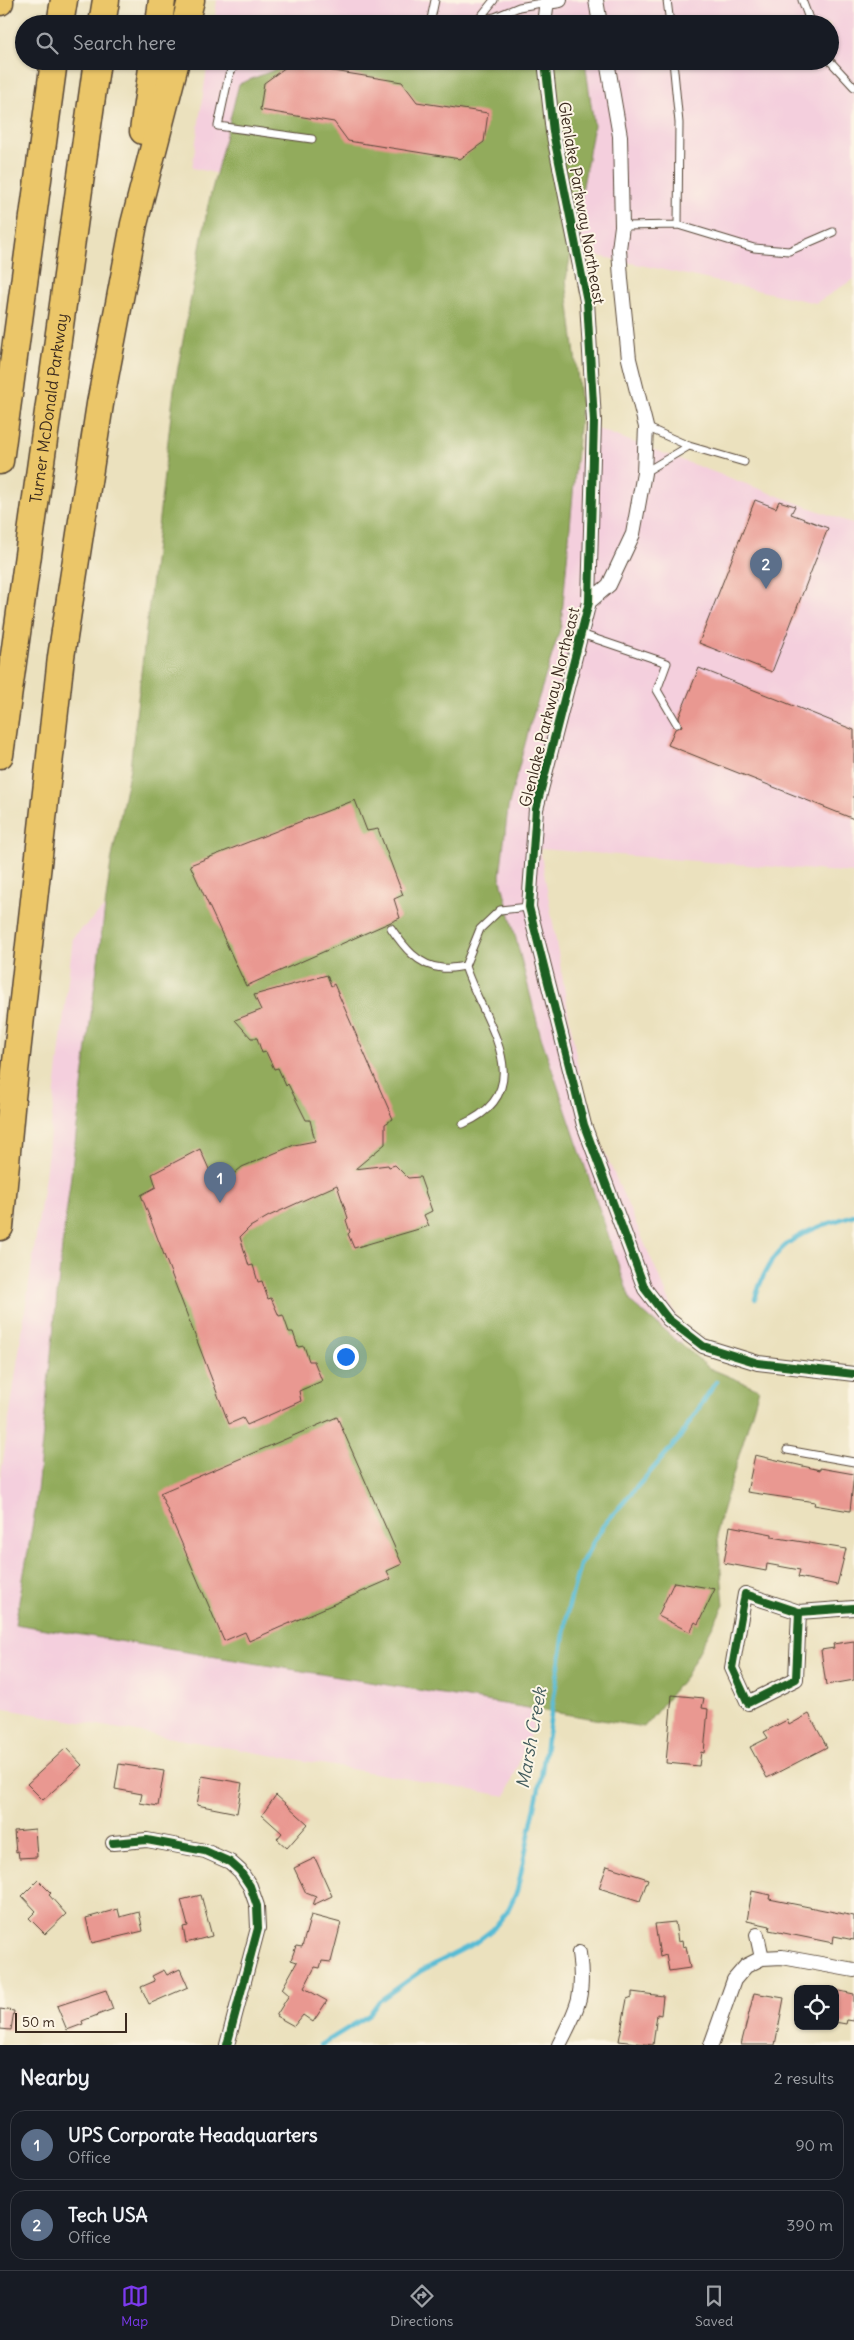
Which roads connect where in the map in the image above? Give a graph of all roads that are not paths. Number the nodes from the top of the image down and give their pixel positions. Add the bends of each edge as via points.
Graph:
1 (58, 0) edge
2 (64, 0) edge
3 (162, 0) edge
4 (191, 0) edge
5 (435, 0) edge
6 (494, 0) edge
7 (596, 0) edge
8 (667, 0) edge
9 (802, 0) edge
10 (551, 1) edge
11 (57, 15) edge
12 (62, 15) edge
13 (160, 15) edge
14 (187, 15) edge
15 (432, 15) edge
16 (482, 15) edge
17 (500, 15) edge
18 (547, 15) edge
19 (598, 15) edge
20 (669, 15) edge
21 (808, 15) edge
22 (52, 70) edge
23 (96, 70) edge
24 (152, 70) edge
25 (174, 70) edge
26 (232, 70) edge
27 (546, 70) edge
28 (609, 70) edge
29 (674, 70) edge
30 (838, 70) edge
31 (854, 87) edge
32 (312, 139) dead end
33 (134, 224) junction
34 (678, 225) junction
35 (622, 226) junction
36 (833, 232) dead end
37 (646, 427) junction
38 (689, 446) junction
39 (0, 461) edge
40 (744, 462) dead end
41 (644, 472) junction
42 (589, 602) junction
43 (581, 634) junction
44 (677, 724) dead end
45 (0, 755) edge
46 (529, 906) junction
47 (391, 928) dead end
48 (465, 966) junction
49 (462, 1124) dead end
50 (0, 1227) edge
51 (854, 1374) edge
52 (786, 1450) dead end
53 (854, 1462) edge
54 (854, 1608) edge
55 (799, 1612) junction
56 (113, 1843) dead end
57 (757, 1935) dead end
58 (579, 1952) dead end
59 (762, 1958) junction
60 (854, 1970) edge
61 (228, 2045) edge
62 (559, 2045) edge
63 (711, 2045) edge

1 - 11 highway
2 - 12 highway
3 - 13 highway
4 - 14 highway
5 - 15 lane
6 - 16 lane
7 - 19 street
8 - 20 lane
9 - 21 lane
10 - 17 lane via 519,7
10 - 18 street
22 - 39 highway
23 - 45 highway, Turner McDonald Parkway
24 - 33 highway
25 - 33 highway
26 - 32 lane via 218,126
27 - 42 street, Glenlake Parkway Northeast via 553,132 587,301 594,421
28 - 35 street, Glenlake Parkway Northeast via 620,136
29 - 34 lane via 679,123
30 - 31 lane
33 - 50 highway via 100,404 61,658
34 - 35 lane
34 - 36 lane via 754,248 789,251
35 - 37 street, Glenlake Parkway Northeast via 620,279 629,359
37 - 38 lane
37 - 41 street, Glenlake Parkway Northeast
38 - 40 lane
38 - 41 lane
41 - 42 street, Glenlake Parkway Northeast via 633,534 609,585
42 - 43 street, Glenlake Parkway Northeast
43 - 44 lane via 667,663 657,690
43 - 46 street, Glenlake Parkway Northeast via 536,809
46 - 48 lane via 500,910 493,916 480,929
46 - 51 street, Glenlake Parkway Northeast via 584,1125 645,1289 668,1319 703,1346 758,1363
47 - 48 lane via 404,947 422,962 441,968
48 - 49 lane via 503,1056 504,1075 490,1106
52 - 53 lane
54 - 55 street
55 - 55 street via 796,1679 748,1703 732,1668 745,1594
56 - 61 street via 147,1840 205,1851 230,1862 250,1886 257,1906 258,1928
57 - 59 street
58 - 62 street via 582,1979 578,2005
59 - 60 street via 782,1957
59 - 63 street via 746,1966 734,1980

